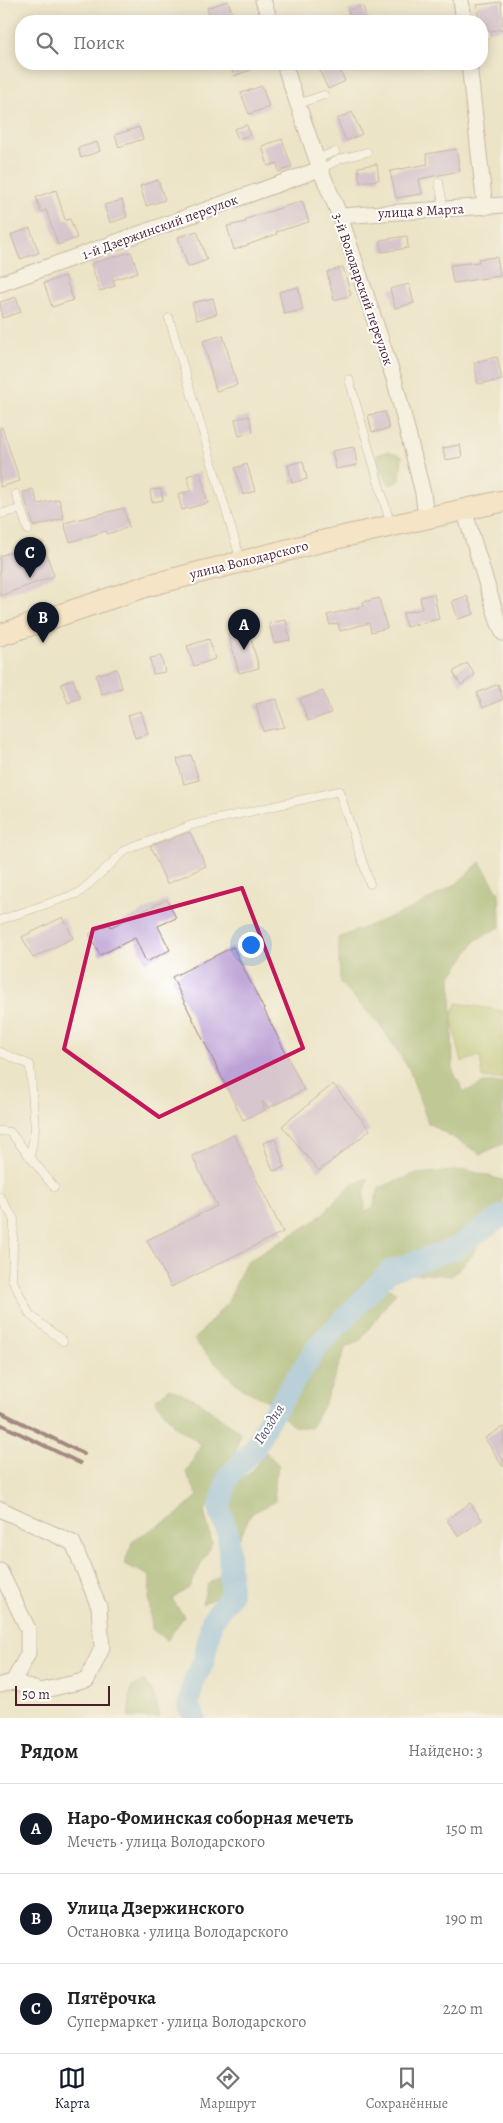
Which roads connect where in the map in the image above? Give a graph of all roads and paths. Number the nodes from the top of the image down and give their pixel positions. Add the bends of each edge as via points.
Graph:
1 (263, 0) edge
2 (461, 0) edge
3 (268, 15) edge
4 (463, 15) edge
5 (286, 70) edge
6 (470, 70) edge
7 (324, 95) dead end
8 (298, 104) junction
9 (335, 152) dead end
10 (368, 152) dead end
11 (318, 164) junction
12 (439, 182) dead end
13 (503, 205) edge
14 (486, 207) junction
15 (444, 210) junction
16 (340, 216) junction
17 (0, 284) edge
18 (169, 318) dead end
19 (348, 379) dead end
20 (16, 494) dead end
21 (503, 501) edge
22 (21, 509) junction
23 (464, 510) junction
24 (0, 514) edge
25 (426, 518) junction
26 (391, 526) junction
27 (28, 530) dead end
28 (241, 562) junction
29 (503, 633) edge
30 (0, 635) edge
31 (370, 884) dead end
32 (0, 920) edge
33 (0, 1052) edge
34 (0, 1131) edge
35 (30, 1157) junction
36 (54, 1187) dead end
37 (0, 1197) edge
38 (63, 1341) dead end
39 (0, 1509) edge
40 (0, 1571) edge
41 (6, 1683) edge

1 - 3 street
2 - 4 street
5 - 8 street, 3-й Володарский переулок
6 - 14 street
7 - 8 lane
8 - 11 street, 3-й Володарский переулок
9 - 11 lane
10 - 11 lane
11 - 16 street, 3-й Володарский переулок
11 - 17 street, 1-й Дзержинский переулок
12 - 15 lane
13 - 14 street, улица 8 Марта
14 - 15 street, улица 8 Марта
15 - 16 street, улица 8 Марта
16 - 25 street, 3-й Володарский переулок via 395,382 424,493
18 - 28 lane
19 - 26 lane
20 - 22 lane
21 - 23 main road, улица Володарского
22 - 24 lane
22 - 27 lane
23 - 25 main road, улица Володарского
23 - 29 street
25 - 26 main road, улица Володарского
26 - 28 main road, улица Володарского
28 - 30 main road, улица Володарского via 150,585
31 - 32 lane via 339,791 192,826 142,844 125,851 78,893
33 - 35 lane via 30,1065 35,1129
34 - 35 lane via 10,1132
35 - 36 lane
37 - 38 lane via 14,1219 12,1279 30,1315
39 - 41 street via 73,1543 99,1607 102,1648 87,1680 41,1691
40 - 41 street via 28,1629 28,1654

